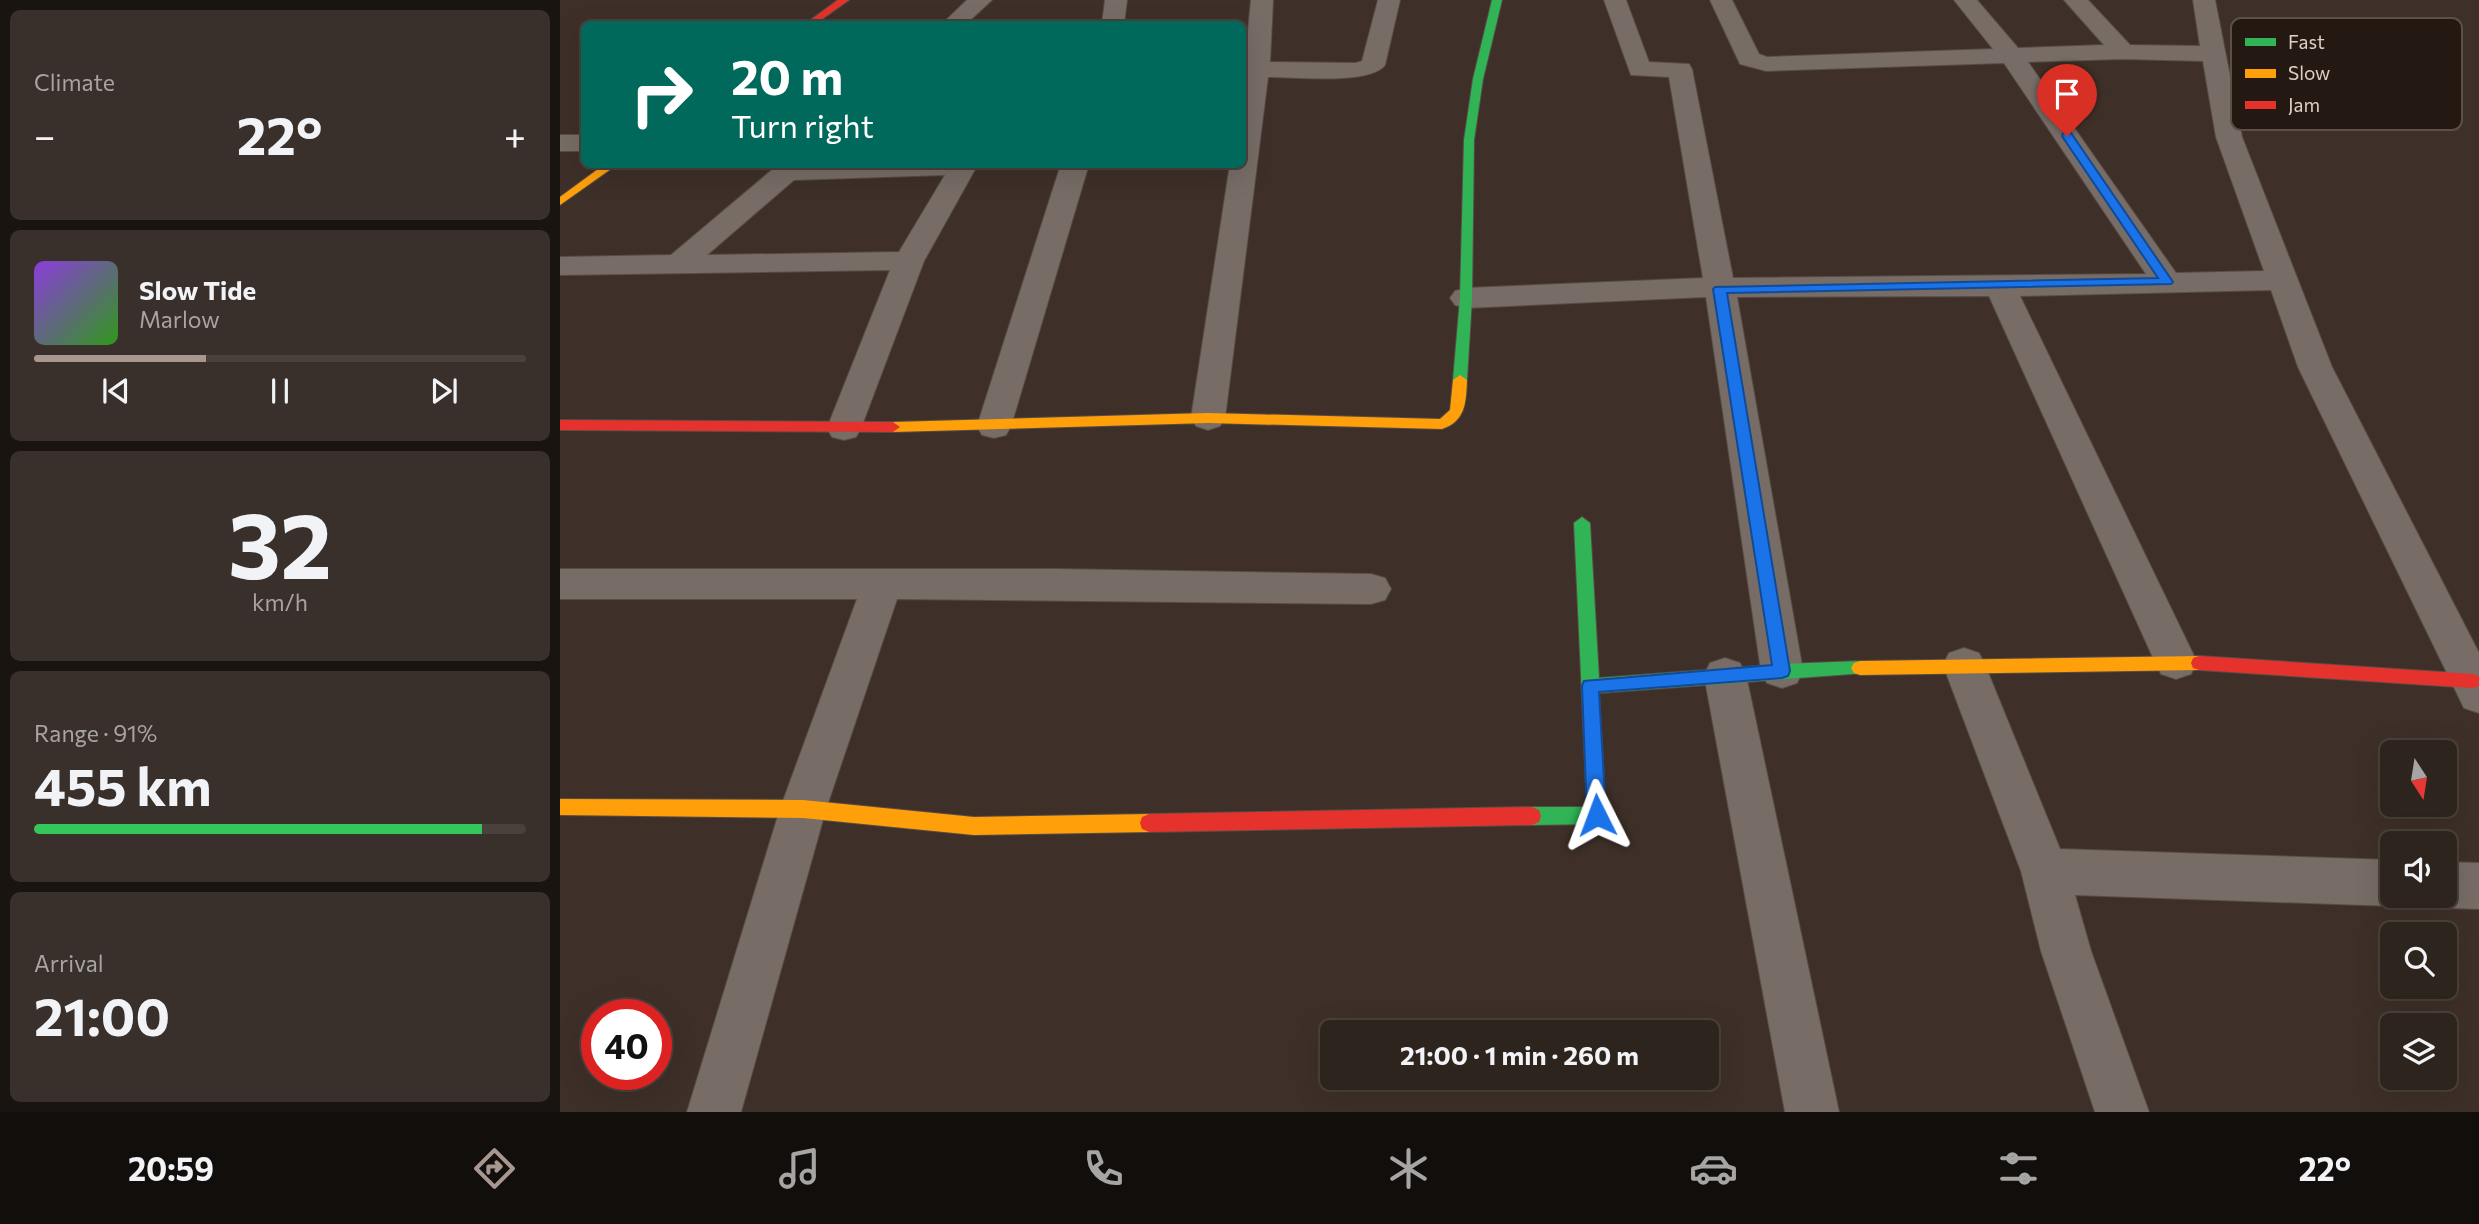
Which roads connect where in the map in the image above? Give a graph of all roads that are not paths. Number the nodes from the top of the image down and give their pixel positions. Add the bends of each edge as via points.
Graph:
1 (844, 0) edge
2 (981, 0) edge
3 (1116, 0) edge
4 (1262, 0) edge
5 (1389, 0) edge
6 (1497, 0) edge
7 (1615, 0) edge
8 (1721, 0) edge
9 (1965, 0) edge
10 (2075, 0) edge
11 (2204, 0) edge
12 (814, 21) edge
13 (956, 21) edge
14 (1113, 21) edge
15 (2123, 52) junction
16 (2215, 54) junction
17 (2011, 55) junction
18 (1250, 70) edge
19 (1246, 103) edge
20 (560, 142) edge
21 (581, 144) edge
22 (607, 168) edge
23 (792, 168) edge
24 (962, 168) edge
25 (1074, 168) edge
26 (1238, 168) edge
27 (560, 202) edge
28 (909, 261) junction
29 (680, 263) junction
30 (570, 266) edge
31 (2283, 280) junction
32 (2167, 282) junction
33 (2000, 286) junction
34 (1720, 289) junction
35 (560, 296) edge
36 (1466, 298) junction
37 (1208, 418) junction
38 (560, 425) edge
39 (994, 426) junction
40 (844, 428) junction
41 (1582, 523) dead end
42 (560, 584) edge
43 (882, 585) junction
44 (1371, 589) dead end
45 (2176, 662) junction
46 (1964, 665) junction
47 (1782, 671) junction
48 (1726, 675) junction
49 (1590, 686) junction
50 (2476, 688) edge
51 (560, 807) edge
52 (803, 809) junction
53 (2045, 872) junction
54 (2380, 883) edge
55 (2457, 885) edge
56 (2479, 886) edge
57 (714, 1112) edge
58 (1811, 1112) edge
59 (2122, 1112) edge

1 - 12 street
2 - 13 street
3 - 14 street
4 - 18 street
5 - 18 street via 1369,68
6 - 36 street via 1469,140
7 - 34 street via 1640,70 1680,69
8 - 17 street via 1749,59 1756,62
9 - 17 street
10 - 15 street
11 - 16 street
15 - 16 street
15 - 17 street
16 - 31 street via 2229,137
17 - 32 street
18 - 19 street
20 - 21 street
22 - 27 street
23 - 29 street
24 - 28 street
25 - 39 street
26 - 37 street
28 - 29 street
28 - 40 street
29 - 30 street
30 - 35 street
31 - 32 street
31 - 50 street via 2315,367
32 - 33 street
33 - 34 street
33 - 45 street
34 - 36 street
34 - 47 street
36 - 37 street via 1458,412 1453,419 1442,424
37 - 39 street
38 - 40 street
39 - 40 street
41 - 49 street
42 - 43 street
43 - 44 street
43 - 52 street
45 - 46 street
45 - 50 street
46 - 47 street
46 - 53 street
47 - 48 street
48 - 49 street
48 - 58 street
49 - 52 street via 1597,815 974,826
51 - 52 street
52 - 57 street
53 - 54 street
53 - 59 street via 2066,951
55 - 56 street

